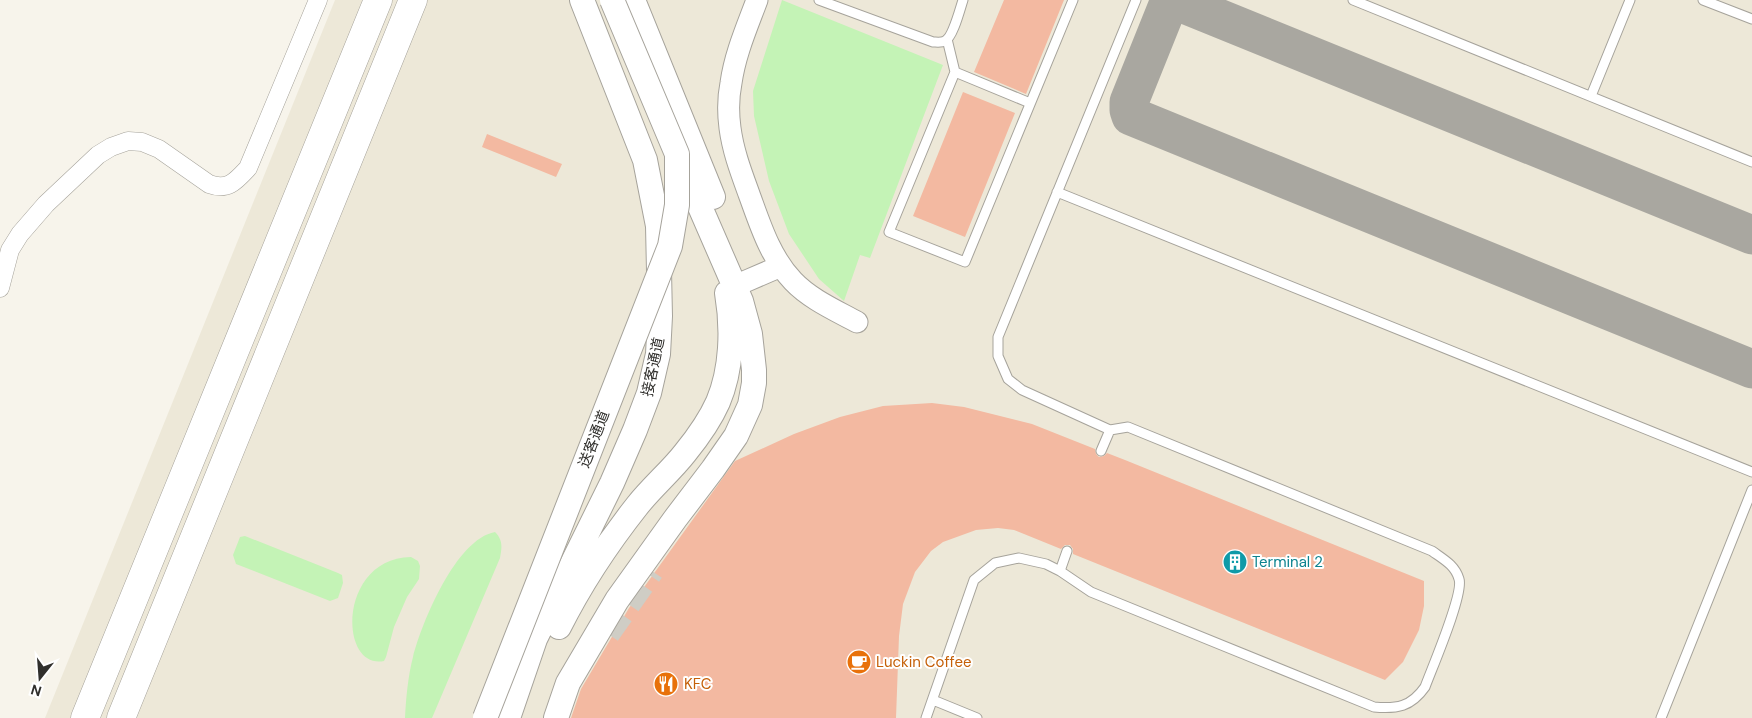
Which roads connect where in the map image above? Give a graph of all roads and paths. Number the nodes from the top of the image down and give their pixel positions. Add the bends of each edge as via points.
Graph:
1 (318, 0) edge
2 (378, 0) edge
3 (413, 0) edge
4 (582, 0) edge
5 (612, 0) edge
6 (633, 0) edge
7 (757, 0) edge
8 (819, 0) edge
9 (963, 0) edge
10 (1073, 0) edge
11 (1136, 0) edge
12 (1353, 0) edge
13 (1630, 0) edge
14 (1703, 0) edge
15 (1752, 19) edge
16 (948, 39) junction
17 (955, 72) junction
18 (1591, 96) junction
19 (1030, 103) junction
20 (677, 154) junction
21 (1752, 162) edge
22 (1057, 192) junction
23 (721, 257) junction
24 (781, 266) junction
25 (744, 282) junction
26 (0, 288) edge
27 (857, 322) dead end
28 (1110, 430) junction
29 (1101, 451) dead end
30 (722, 470) dead end
31 (1752, 472) edge
32 (1752, 490) edge
33 (1067, 551) dead end
34 (1060, 571) junction
35 (933, 700) junction
36 (85, 718) edge
37 (121, 718) edge
38 (485, 718) edge
39 (508, 718) edge
40 (522, 718) edge
41 (556, 718) edge
42 (926, 718) edge
43 (977, 718) edge
44 (1661, 718) edge

1 - 26 street via 248,168 238,178 230,185 217,187 208,184 159,148 142,142 112,147 98,155 46,204 20,234 10,250
2 - 36 highway
3 - 37 highway
4 - 39 main road, 接客通道 via 646,160 658,226 658,354 635,430 535,639
5 - 20 main road, 送客通道, bridge
6 - 25 main road via 734,249
7 - 24 street via 734,63 729,99 730,126 740,170 762,230
8 - 16 lane via 926,41
9 - 16 lane
10 - 19 lane
11 - 22 lane
12 - 18 lane
13 - 18 lane
14 - 15 lane
16 - 17 lane
17 - 19 lane
17 - 19 lane via 889,232 965,262
18 - 21 lane
20 - 23 main road, 送客通道
20 - 38 main road, 送客通道, bridge via 677,205 670,246
22 - 28 lane via 998,337 998,356 1008,379 1022,390
22 - 31 lane
23 - 40 main road, 送客通道 via 731,324 729,357 719,400 685,454 638,504 572,601 530,686
23 - 41 main road, 送客通道 via 741,301 750,334 754,383 750,405 736,436 617,600 568,682
24 - 25 street
24 - 27 street via 807,293
25 - 30 main road via 760,356 761,382 751,421
28 - 29 lane
28 - 34 lane via 1128,427 1432,551 1450,564 1460,580 1457,599 1425,687 1406,705 1393,709 1374,707 1091,592
32 - 44 lane
33 - 34 lane
34 - 35 lane via 1019,558 996,563 974,580
35 - 42 lane
35 - 43 lane

